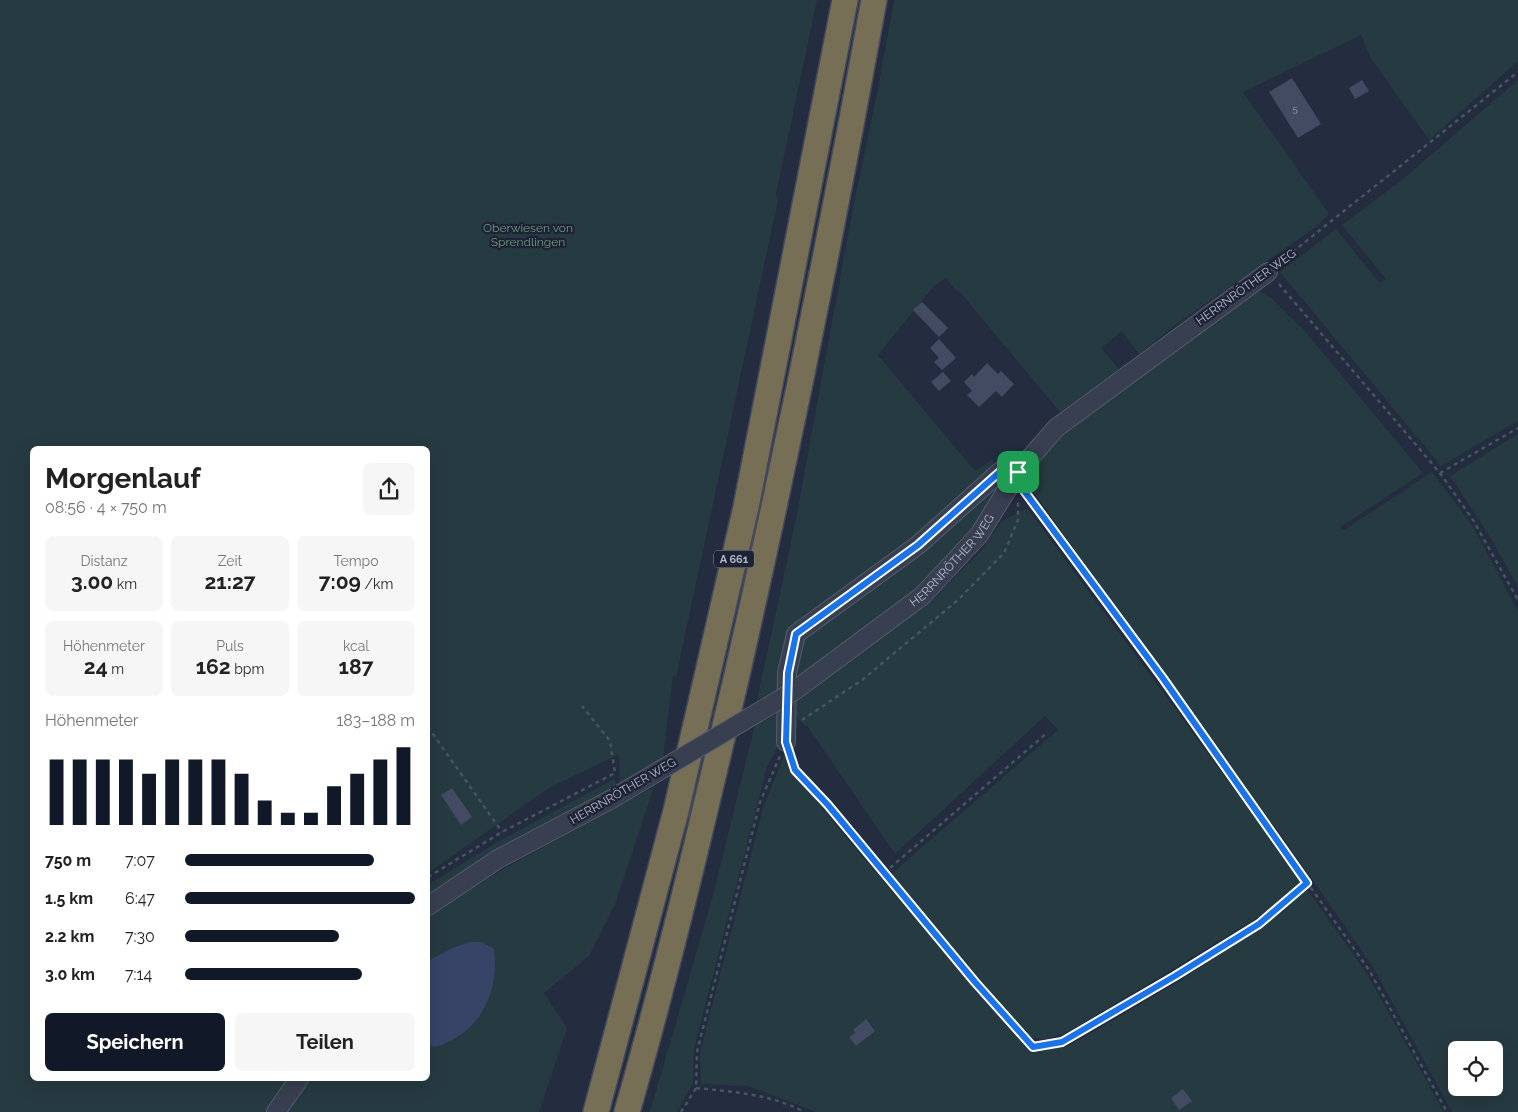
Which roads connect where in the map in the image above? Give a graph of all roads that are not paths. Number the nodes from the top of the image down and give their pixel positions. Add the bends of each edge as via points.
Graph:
1 (845, 0) edge
2 (874, 0) edge
3 (1268, 272) road end
4 (1018, 472) junction
5 (786, 742) road end
6 (430, 905) edge
7 (298, 1081) edge
8 (276, 1112) edge
9 (596, 1112) edge
10 (627, 1112) edge

1 - 9 highway, A 661 via 744,516 676,811
2 - 10 highway, A 661 via 828,250 771,522 702,825
3 - 4 lane, HERRNRÖTHER WEG via 1056,428
4 - 5 lane via 1003,469 918,545 796,634 788,673
4 - 6 lane, HERRNRÖTHER WEG, bridge via 979,536 922,596 794,691 610,800 498,859
7 - 8 lane

